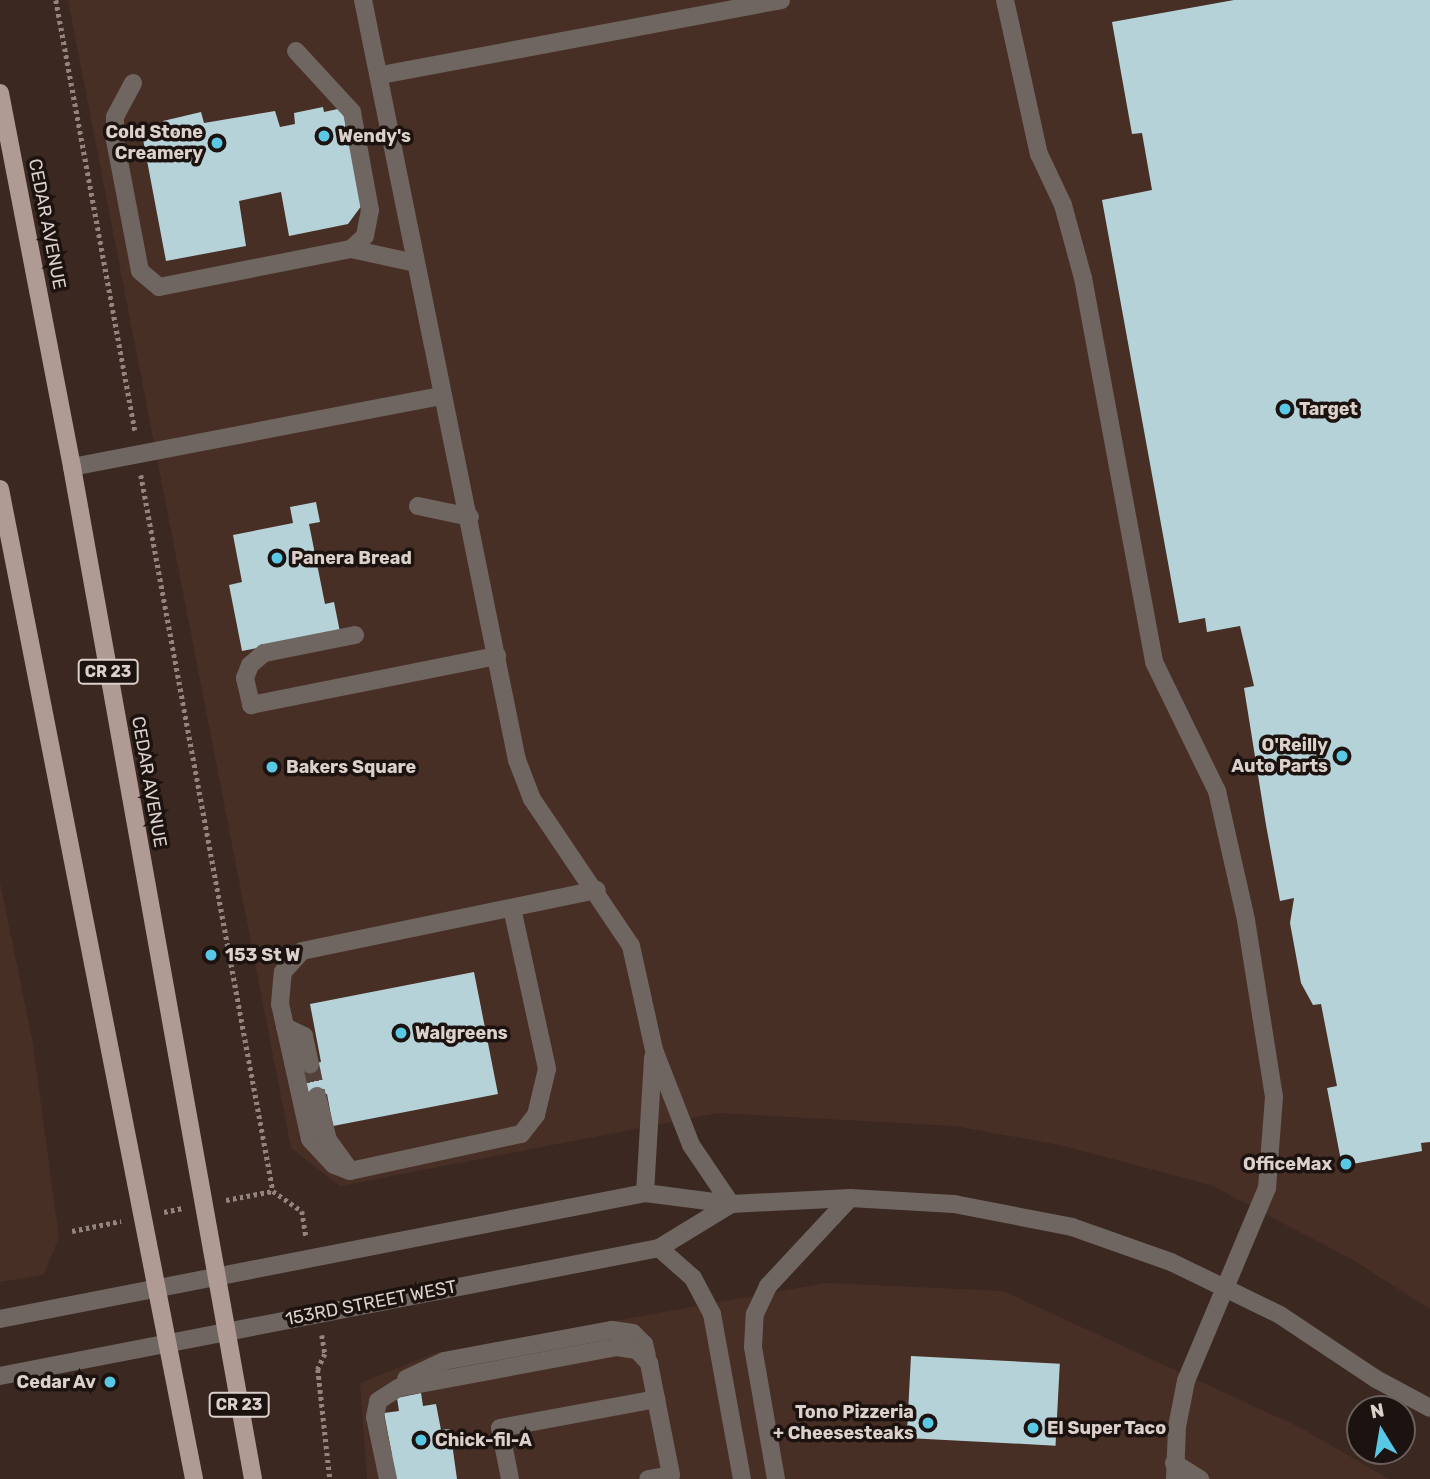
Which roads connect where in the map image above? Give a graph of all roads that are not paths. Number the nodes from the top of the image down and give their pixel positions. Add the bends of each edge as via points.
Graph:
1 (363, 0) edge
2 (781, 0) edge
3 (1005, 0) edge
4 (296, 51) dead end
5 (381, 75) junction
6 (133, 83) dead end
7 (0, 93) edge
8 (352, 249) junction
9 (416, 263) junction
10 (440, 396) junction
11 (72, 467) junction
12 (0, 489) edge
13 (418, 506) dead end
14 (470, 517) junction
15 (355, 635) dead end
16 (497, 656) junction
17 (597, 890) junction
18 (512, 908) junction
19 (285, 1027) junction
20 (654, 1050) junction
21 (310, 1064) tunnel mouth
22 (317, 1096) tunnel mouth
23 (350, 1171) junction
24 (645, 1193) junction
25 (850, 1198) junction
26 (731, 1204) junction
27 (659, 1248) junction
28 (215, 1279) junction
29 (1223, 1286) junction
30 (159, 1288) junction
31 (0, 1319) edge
32 (224, 1332) junction
33 (169, 1343) junction
34 (0, 1376) edge
35 (656, 1399) junction
36 (1430, 1408) edge
37 (1175, 1471) edge
38 (672, 1477) edge
39 (194, 1479) edge
40 (253, 1479) edge
41 (388, 1479) edge
42 (510, 1479) edge
43 (648, 1479) edge
44 (742, 1479) edge
45 (776, 1479) edge
46 (1200, 1479) edge

1 - 5 street
2 - 5 street
3 - 29 street via 1039,154 1063,205 1083,278 1154,663 1217,792 1246,920 1274,1097 1267,1188
4 - 8 street via 352,112 370,210 365,236
5 - 9 street
6 - 8 street via 115,117 115,140 140,271 159,287
7 - 11 main road, CEDAR AVENUE / CR 23
8 - 9 street
9 - 10 street
10 - 11 street
10 - 14 street
11 - 28 main road, CEDAR AVENUE / CR 23
12 - 30 main road, CR 23
13 - 14 street
14 - 16 street
15 - 16 street via 264,653 250,665 245,678 251,705
16 - 17 street via 517,760 532,799
17 - 18 street
17 - 20 street via 631,946
18 - 19 street via 302,951 284,972 280,1004
18 - 23 street via 547,1069 536,1115 521,1134
19 - 21 street via 304,1036
19 - 23 street via 310,1139 334,1165
20 - 24 street
20 - 26 street via 691,1145
22 - 23 street via 328,1140
24 - 26 street, 153RD STREET WEST
24 - 28 street, 153RD STREET WEST
25 - 26 street, 153RD STREET WEST
25 - 29 street, 153RD STREET WEST via 954,1204 1072,1227
25 - 45 street via 788,1261 768,1286 755,1314 753,1347
26 - 27 street, 153RD STREET WEST
27 - 32 street, 153RD STREET WEST
27 - 44 street via 693,1278 712,1314
28 - 30 street, 153RD STREET WEST
28 - 32 main road, CEDAR AVENUE / CR 23
29 - 36 street, 153RD STREET WEST
29 - 37 street via 1186,1381
30 - 31 street, 153RD STREET WEST
30 - 33 main road, CR 23
32 - 33 street, 153RD STREET WEST
32 - 40 main road, CEDAR AVENUE / CR 23
33 - 34 street, 153RD STREET WEST
33 - 39 main road, CR 23
35 - 38 street
35 - 41 street via 649,1363 638,1350 617,1347 394,1390 378,1401 375,1417
35 - 42 street via 500,1427
37 - 46 street
38 - 43 street

